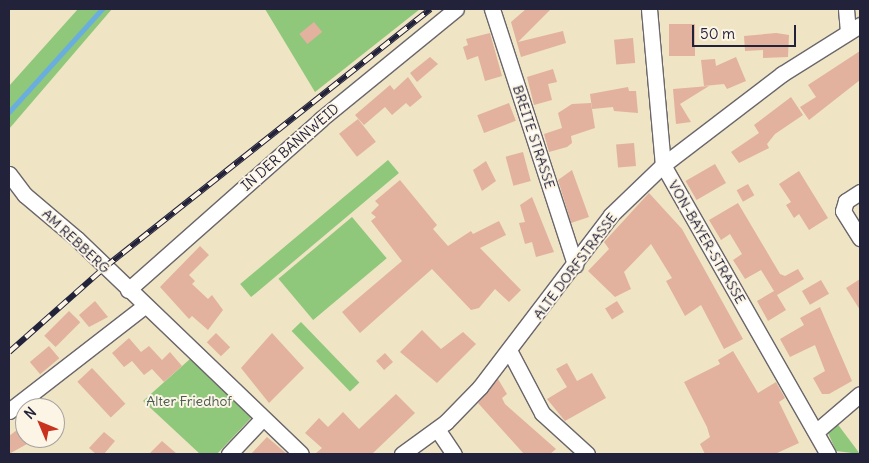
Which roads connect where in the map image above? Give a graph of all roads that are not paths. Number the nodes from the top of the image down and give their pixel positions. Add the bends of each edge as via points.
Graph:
1 (456, 9) edge
2 (492, 9) edge
3 (649, 9) edge
4 (846, 9) edge
5 (854, 28) edge
6 (663, 165) junction
7 (9, 174) edge
8 (860, 192) edge
9 (860, 238) edge
10 (575, 265) junction
11 (128, 290) junction
12 (143, 307) junction
13 (510, 352) junction
14 (860, 394) edge
15 (9, 411) edge
16 (262, 418) junction
17 (437, 429) junction
18 (818, 430) junction
19 (229, 454) edge
20 (301, 454) edge
21 (402, 454) edge
22 (454, 454) edge
23 (587, 454) edge
24 (828, 454) edge

1 - 11 street, IN DER BANNWEID via 321,119
2 - 10 street, BREITE STRASSE
3 - 6 street, VON-BAYER-STRASSE
4 - 5 street
5 - 6 street, ALTE DORFSTRASSE via 753,95
6 - 10 street, ALTE DORFSTRASSE via 611,215
6 - 18 street, VON-BAYER-STRASSE
7 - 11 street, AM REBBERG via 25,195
8 - 9 street via 846,201 843,211
10 - 13 street, ALTE DORFSTRASSE
11 - 12 street, AM REBBERG
12 - 15 street
12 - 16 street, AM REBBERG
13 - 17 street, ALTE DORFSTRASSE
13 - 23 street via 542,414
14 - 18 street
16 - 19 street
16 - 20 street, AM REBBERG
17 - 21 street, ALTE DORFSTRASSE
17 - 22 street
18 - 24 street, VON-BAYER-STRASSE

